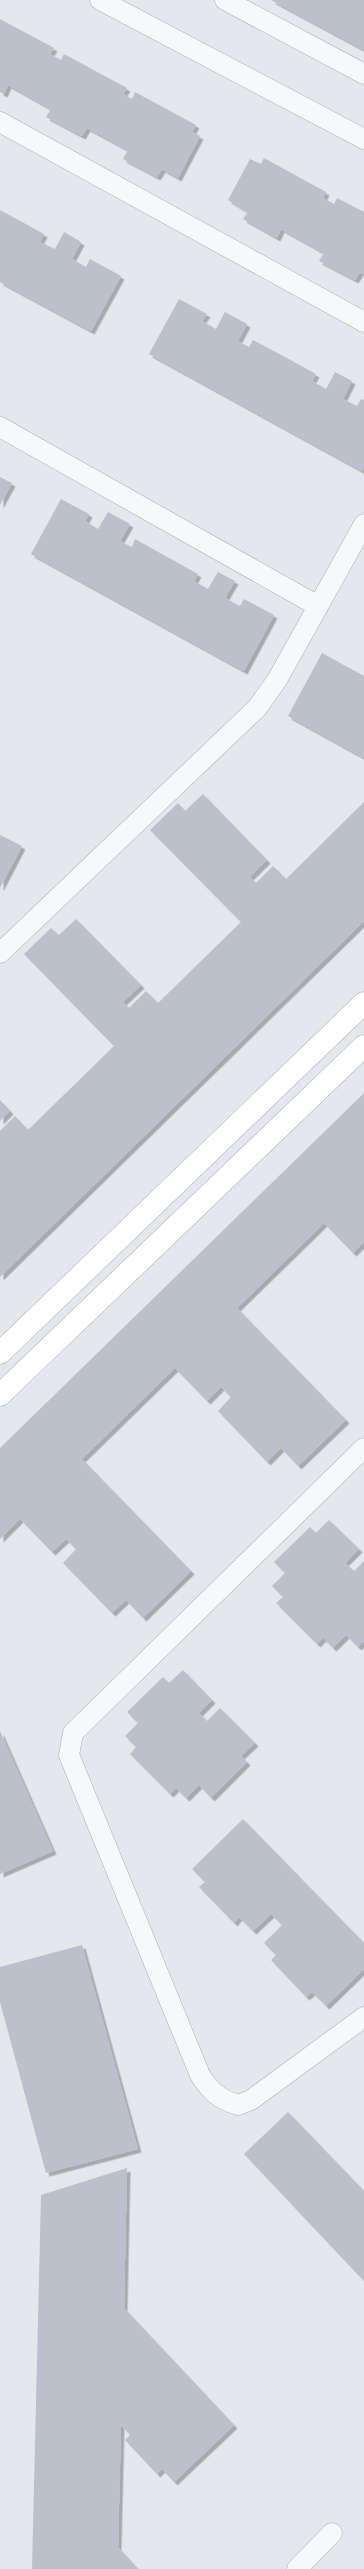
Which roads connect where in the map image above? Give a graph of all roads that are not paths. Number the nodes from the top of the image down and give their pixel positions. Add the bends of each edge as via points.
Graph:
1 (100, 0) edge
2 (225, 0) edge
3 (364, 74) edge
4 (0, 122) edge
5 (364, 139) edge
6 (364, 322) edge
7 (0, 428) edge
8 (364, 524) edge
9 (318, 606) junction
10 (0, 953) edge
11 (364, 1003) edge
12 (364, 1046) edge
13 (0, 1353) edge
14 (0, 1395) edge
15 (364, 1448) edge
16 (364, 2017) edge
17 (332, 2533) dead end
18 (297, 2569) edge

1 - 5 lane
2 - 3 lane
4 - 6 lane
7 - 9 lane
8 - 9 lane
9 - 10 lane via 277,680 257,708
11 - 13 street
12 - 14 street
15 - 16 lane via 73,1733 69,1755 200,2075 211,2092 223,2100 238,2105 252,2100
17 - 18 lane

